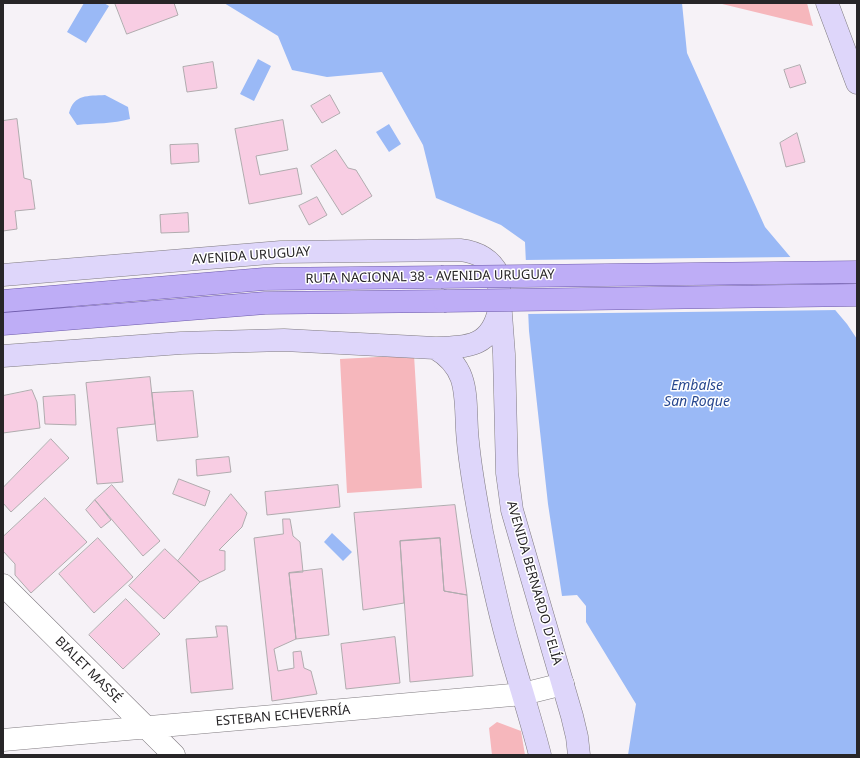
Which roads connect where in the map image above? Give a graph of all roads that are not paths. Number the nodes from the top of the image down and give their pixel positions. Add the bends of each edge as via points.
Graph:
1 (827, 3) edge
2 (857, 83) edge
3 (494, 266) joint
4 (857, 272) edge
5 (3, 275) edge
6 (857, 295) edge
7 (3, 301) edge
8 (500, 305) junction
9 (3, 324) edge
10 (435, 348) junction
11 (3, 356) edge
12 (3, 585) edge
13 (563, 684) junction
14 (524, 694) junction
15 (146, 728) junction
16 (3, 740) edge
17 (174, 755) edge
18 (540, 755) edge
19 (579, 755) edge

1 - 2 main road
3 - 5 main road, AVENIDA URUGUAY via 483,256 460,250 358,250 281,252
3 - 8 main road, AVENIDA BERNARDO D'ELÍA via 498,274
4 - 7 main road, RUTA NACIONAL 38 - AVENIDA URUGUAY, bridge via 264,279
6 - 9 main road, RUTA NACIONAL 38 - AVENIDA URUGUAY, bridge via 265,303
8 - 10 main road via 489,335 477,343
8 - 13 main road, AVENIDA BERNARDO D'ELÍA via 505,371 507,473 512,510
10 - 11 main road via 284,340 181,343
10 - 14 main road via 455,363 461,375 465,392 469,459 488,564
12 - 15 street, BIALET MASSÉ
13 - 14 street, ESTEBAN ECHEVERRÍA
13 - 19 main road, AVENIDA BERNARDO D'ELÍA via 576,730
14 - 15 street, ESTEBAN ECHEVERRÍA
14 - 18 main road
15 - 16 street, ESTEBAN ECHEVERRÍA
15 - 17 street, BIALET MASSÉ

